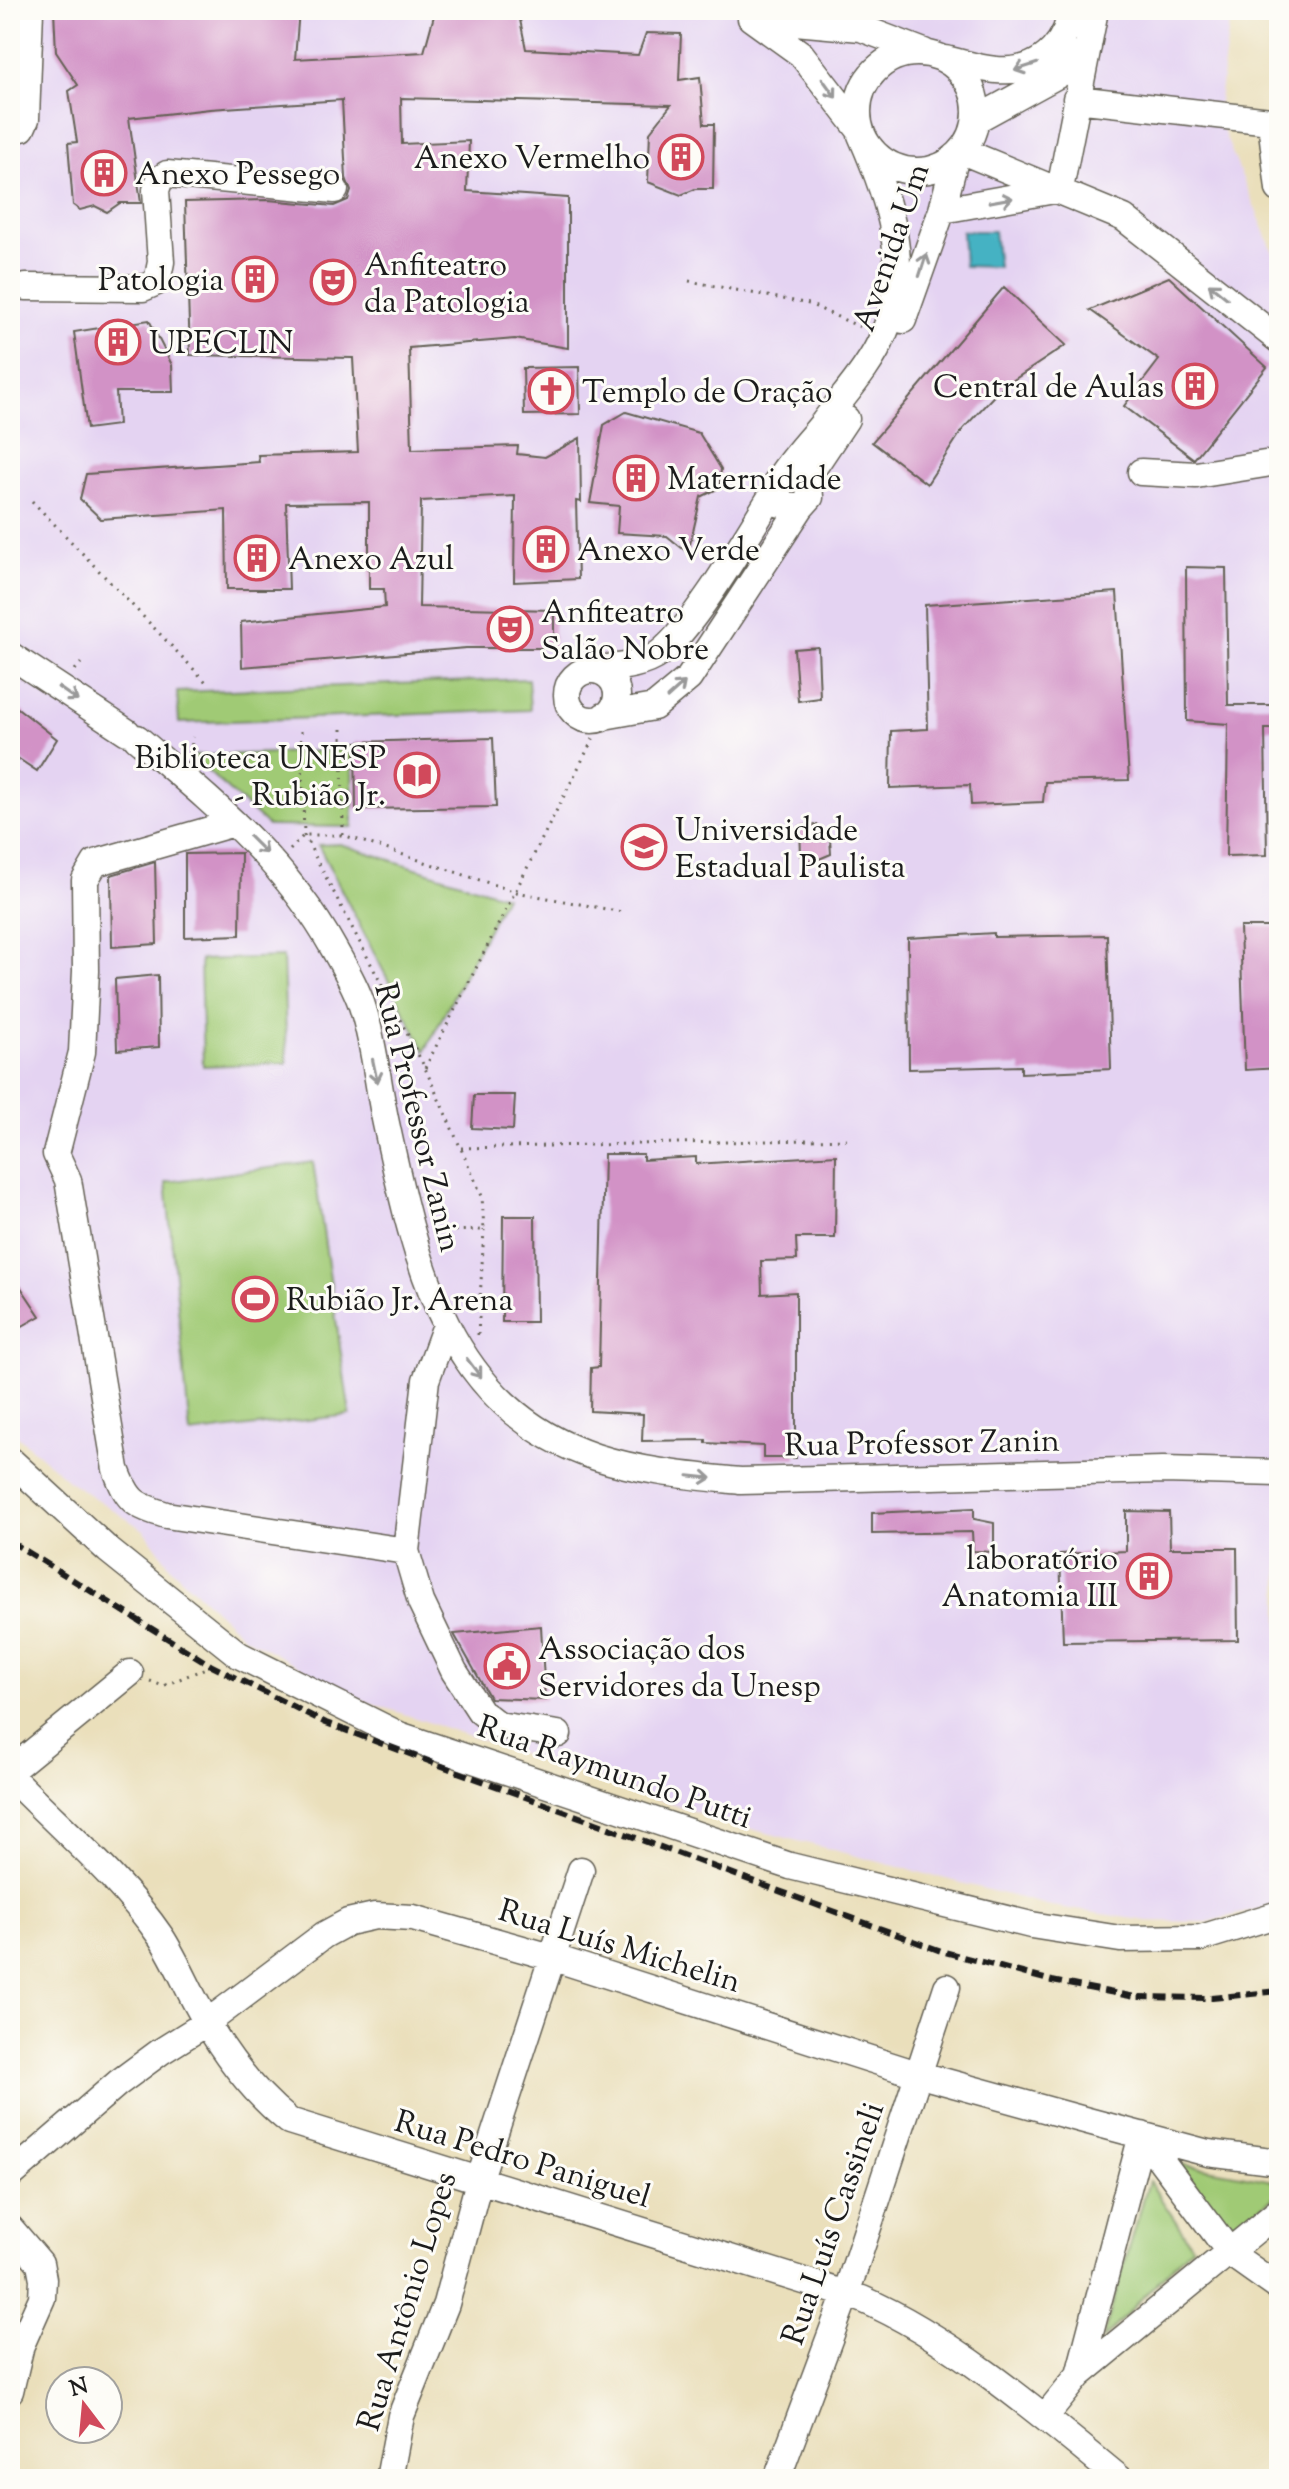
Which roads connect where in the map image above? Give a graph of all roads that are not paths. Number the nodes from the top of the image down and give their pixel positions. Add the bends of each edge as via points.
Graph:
1 (30, 10) edge
2 (1070, 10) edge
3 (1095, 10) edge
4 (824, 23) junction
5 (1088, 47) junction
6 (801, 54) junction
7 (936, 56) junction
8 (1076, 99) junction
9 (977, 119) junction
10 (1275, 122) edge
11 (10, 130) edge
12 (861, 134) junction
13 (959, 154) junction
14 (1060, 189) junction
15 (1279, 189) edge
16 (335, 190) dead end
17 (942, 210) junction
18 (26, 287) dead end
19 (1279, 340) edge
20 (1265, 464) dead end
21 (1141, 472) dead end
22 (789, 482) junction
23 (13, 659) edge
24 (588, 670) junction
25 (604, 716) junction
26 (234, 823) junction
27 (445, 1328) junction
28 (10, 1460) edge
29 (1279, 1473) edge
30 (406, 1551) junction
31 (130, 1673) road end
32 (558, 1734) dead end
33 (10, 1774) edge
34 (581, 1870) dead end
35 (1279, 1914) edge
36 (551, 1957) junction
37 (947, 1987) dead end
38 (208, 2022) junction
39 (917, 2074) junction
40 (1142, 2135) junction
41 (1279, 2162) edge
42 (10, 2176) edge
43 (479, 2181) junction
44 (1279, 2211) edge
45 (10, 2228) edge
46 (1231, 2254) junction
47 (1279, 2288) edge
48 (846, 2294) junction
49 (1079, 2375) junction
50 (10, 2391) edge
51 (1045, 2417) junction
52 (389, 2479) edge
53 (777, 2479) edge
54 (1120, 2479) edge

1 - 11 street via 26,119 22,128
2 -> 7 street via 1061,41 1037,65 991,71
3 - 5 street
4 - 6 street
4 - 6 street via 751,18
4 - 7 street via 861,28
5 - 8 street
5 - 9 street via 1051,79
6 -> 12 street
7 - 9 street via 970,84
7 - 12 street via 900,55 876,68 858,99
8 - 10 street
8 - 14 street
9 - 13 street
10 - 15 street
12 - 13 street via 888,165 907,171 927,171
12 - 22 street, Avenida Um via 895,232 897,296 882,339
13 - 14 street
13 - 17 street, Avenida Um
17 -> 14 street
19 -> 14 street via 1124,218
16 - 18 street via 167,174 156,190 161,262 157,282 143,288
22 -> 17 street, Avenida Um via 895,346
20 - 21 street via 1196,475
22 - 24 street, Avenida Um via 659,654 639,663
25 -> 22 street via 654,707 689,678 801,507 781,504
23 -> 26 street, Rua Professor Zanin via 132,735
24 - 25 street via 605,673 615,686 615,703
24 - 25 street via 570,682 569,706 581,718
26 -> 27 street, Rua Professor Zanin via 295,887 363,1008 417,1254
26 - 30 street via 95,863 85,880 82,1052 56,1154 68,1180 116,1469 125,1494 138,1506 166,1515
27 -> 29 street, Rua Professor Zanin via 507,1406 545,1434 596,1456 670,1474 740,1481 1163,1470
27 - 30 street via 426,1380
28 - 35 street, Rua Raymundo Putti via 108,1550 239,1655 399,1735 805,1869 1031,1925 1120,1939 1201,1938
30 - 32 street via 421,1602 480,1711 498,1725
31 - 33 street
33 - 38 street, Rua Pedro Paniguel via 142,1911
34 - 36 street, Rua Antônio Lopes
36 - 38 street, Rua Luís Michelin via 413,1918 375,1916 324,1935
36 - 39 street, Rua Luís Michelin
36 - 43 street, Rua Antônio Lopes
37 - 39 street, Rua Luís Cassineli
38 - 42 street, Rua Luís Michelin via 118,2083
38 - 43 street, Rua Pedro Paniguel via 263,2100 289,2121
39 - 40 street, Rua Luís Michelin
39 - 48 street, Rua Luís Cassineli
40 - 41 street, Rua Luís Michelin via 1208,2153
40 - 46 street
40 - 49 street
43 - 48 street, Rua Pedro Paniguel
43 - 52 street, Rua Antônio Lopes via 446,2304 401,2416
44 - 46 street
45 - 50 street via 40,2263 43,2279 42,2298 21,2345
46 - 47 street
46 - 49 street
48 - 51 street, Rua Pedro Paniguel via 897,2314
48 - 53 street, Rua Luís Cassineli
49 - 51 street
51 - 54 street, Rua Pedro Paniguel

